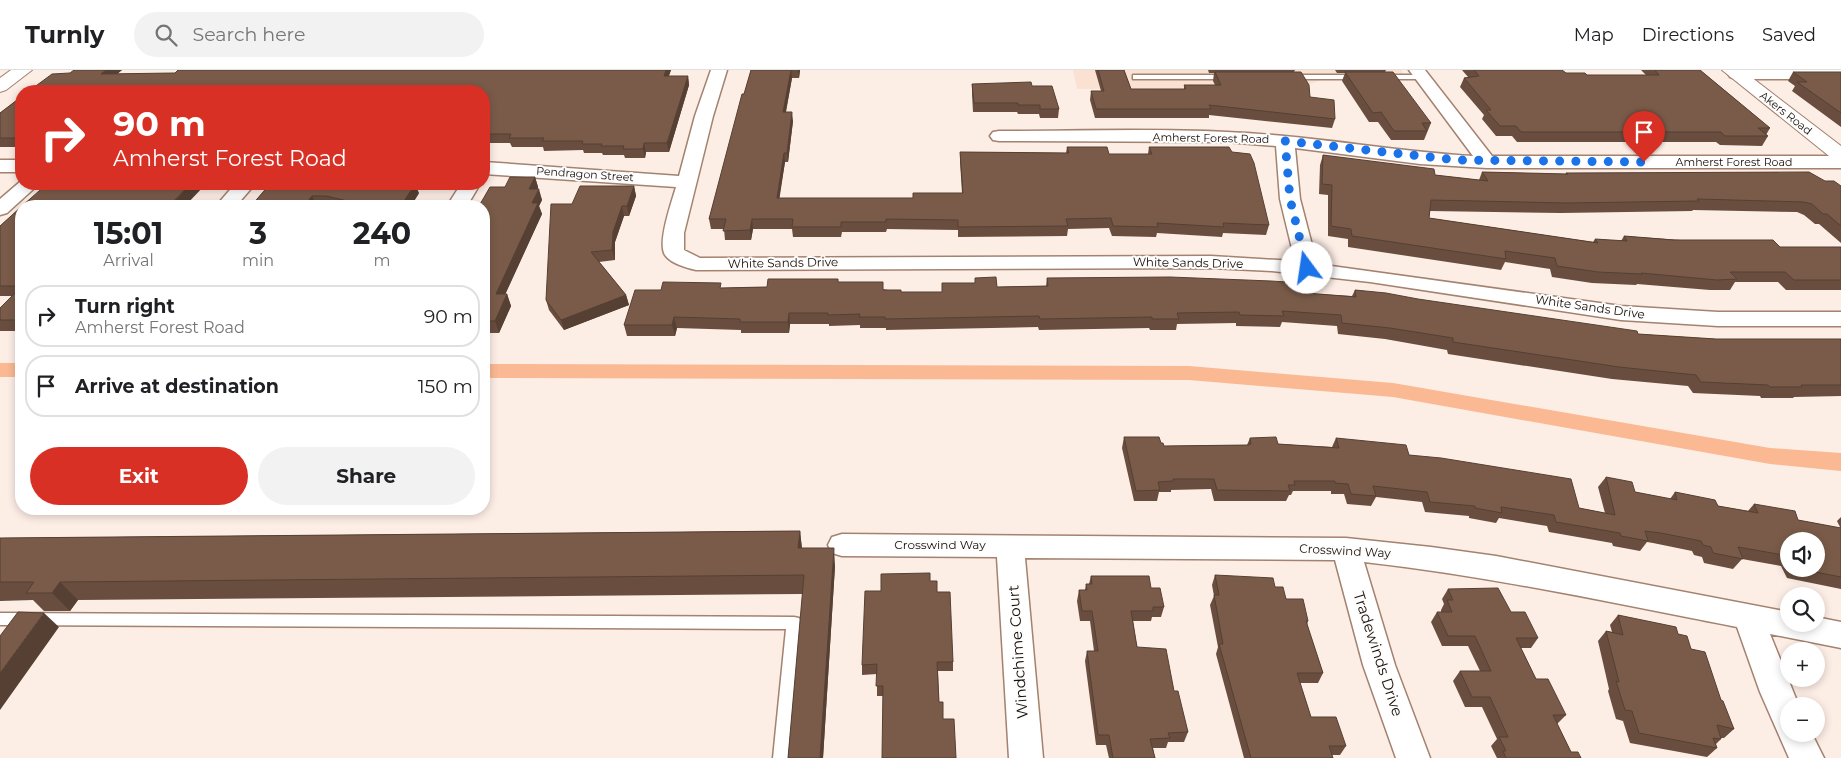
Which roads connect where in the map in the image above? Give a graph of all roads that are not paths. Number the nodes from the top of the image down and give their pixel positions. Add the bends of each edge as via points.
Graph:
1 (23, 70) edge
2 (719, 70) edge
3 (1734, 72) edge
4 (1419, 74) edge
5 (1841, 74) edge
6 (1136, 77) dead end
7 (1235, 77) edge
8 (1274, 77) edge
9 (0, 86) edge
10 (999, 136) dead end
11 (1285, 141) junction
12 (1841, 156) edge
13 (1487, 162) junction
14 (1841, 162) edge
15 (0, 166) edge
16 (15, 166) edge
17 (490, 168) edge
18 (687, 182) junction
19 (22, 190) edge
20 (240, 190) edge
21 (231, 200) edge
22 (0, 208) edge
23 (1307, 268) junction
24 (1841, 319) edge
25 (842, 544) dead end
26 (1010, 545) junction
27 (1346, 549) junction
28 (1748, 617) junction
29 (0, 619) edge
30 (1841, 635) edge
31 (1780, 701) edge
32 (1798, 742) edge
33 (781, 758) edge
34 (1026, 758) edge
35 (1413, 758) edge
36 (1807, 758) edge

1 - 9 street
2 - 18 street, White Sands Drive
3 - 5 street
3 - 12 street, Akers Road
4 - 8 lane
4 - 13 street
6 - 7 lane
10 - 11 street, Amherst Forest Road via 1226,137
11 - 13 street, Amherst Forest Road via 1420,158
11 - 23 street via 1290,199
13 - 14 street, Amherst Forest Road
15 - 16 street
17 - 18 street, Pendragon Street
18 - 23 street, White Sands Drive via 674,233 674,253 696,264 1211,262
19 - 22 street
20 - 21 street
23 - 24 street, White Sands Drive via 1621,313 1718,319
25 - 26 street, Crosswind Way
26 - 27 street, Crosswind Way
26 - 34 street, Windchime Court
27 - 28 street, Crosswind Way via 1496,568
27 - 35 street, Tradewinds Drive via 1379,665
28 - 30 street, Crosswind Way
28 - 31 street
29 - 33 lane via 794,623
32 - 36 street

